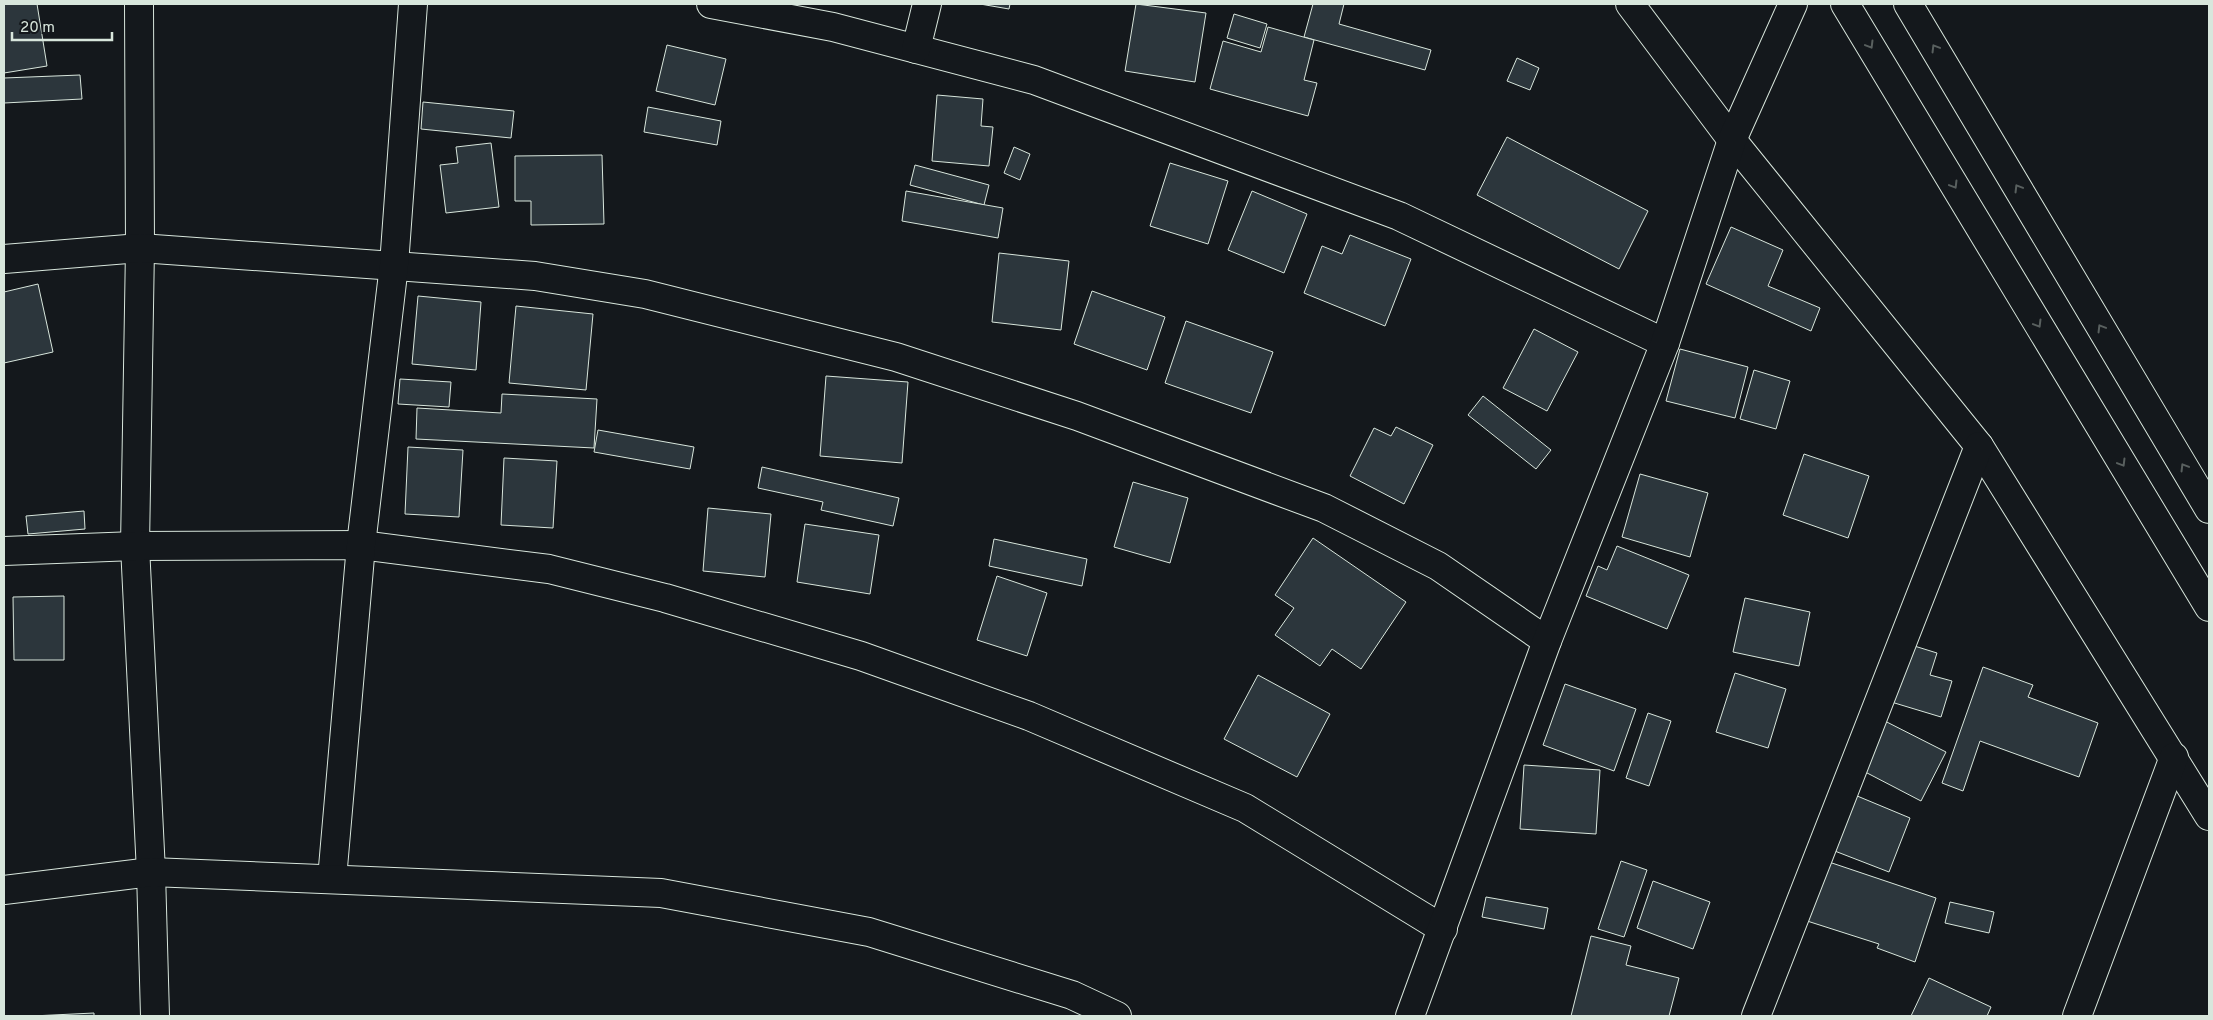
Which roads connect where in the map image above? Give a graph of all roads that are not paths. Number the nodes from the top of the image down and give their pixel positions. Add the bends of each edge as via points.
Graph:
1 (139, 4) edge
2 (413, 4) edge
3 (711, 4) edge
4 (927, 4) edge
5 (1630, 4) edge
6 (1793, 4) edge
7 (1845, 4) edge
8 (1908, 4) edge
9 (916, 49) junction
10 (1732, 140) junction
11 (140, 248) junction
12 (4, 259) edge
13 (394, 265) junction
14 (1665, 343) junction
15 (1979, 446) junction
16 (2209, 509) edge
17 (361, 545) junction
18 (135, 546) junction
19 (4, 551) edge
20 (2209, 607) edge
21 (1547, 641) junction
22 (2174, 757) junction
23 (2209, 816) edge
24 (151, 872) junction
25 (332, 879) junction
26 (4, 890) edge
27 (1443, 929) junction
28 (155, 1016) edge
29 (1118, 1016) edge
30 (1410, 1016) edge
31 (1756, 1016) edge
32 (2077, 1016) edge

1 - 11 street
2 - 13 street
3 - 9 street via 833,27
4 - 9 street
5 - 10 street
6 - 10 street
7 -> 20 street
16 -> 8 street
9 - 14 street via 1034,80 1399,216
10 - 14 street
10 - 15 street
11 - 12 street
11 - 13 street
11 - 18 street
13 - 17 street
13 - 21 street via 535,276 645,294 896,357 1077,416 1324,508 1438,566
14 - 21 street
15 - 22 street
15 - 31 street
17 - 18 street
17 - 25 street
17 - 27 street via 549,569 665,598 861,656 1020,713 1245,808
18 - 19 street
18 - 24 street
21 - 27 street
22 - 23 street
22 - 32 street
24 - 25 street
24 - 26 street
24 - 28 street
25 - 29 street via 661,893 870,932 1072,995
27 - 30 street

